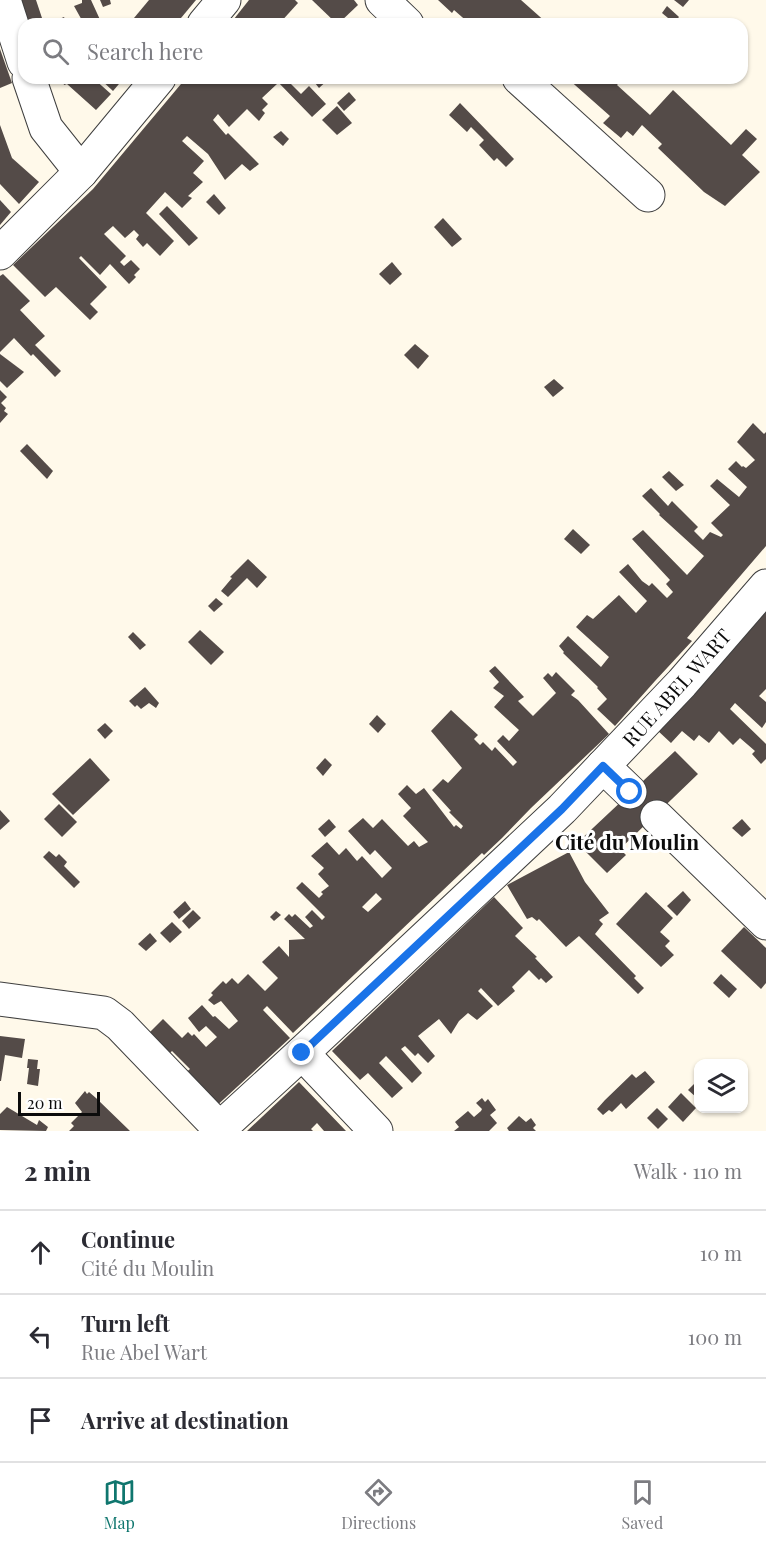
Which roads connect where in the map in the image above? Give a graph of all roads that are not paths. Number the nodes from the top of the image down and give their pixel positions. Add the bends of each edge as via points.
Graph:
1 (4, 0) edge
2 (224, 0) edge
3 (382, 0) edge
4 (209, 18) edge
5 (401, 18) edge
6 (18, 43) edge
7 (31, 84) edge
8 (154, 84) edge
9 (526, 84) edge
10 (81, 172) junction
11 (648, 195) dead end
12 (0, 253) edge
13 (766, 586) edge
14 (603, 766) junction
15 (630, 792) dead end
16 (657, 818) dead end
17 (766, 923) edge
18 (0, 999) edge
19 (302, 1053) junction
20 (218, 1130) edge
21 (376, 1131) edge

1 - 6 street
2 - 4 street
3 - 5 street
7 - 10 street via 46,128
8 - 10 street
9 - 11 street
10 - 12 street
13 - 14 street, RUE ABEL WART
14 - 15 street
14 - 19 street, RUE ABEL WART
16 - 17 street
18 - 20 street via 104,1013 120,1025
19 - 20 street, RUE ABEL WART
19 - 21 street

